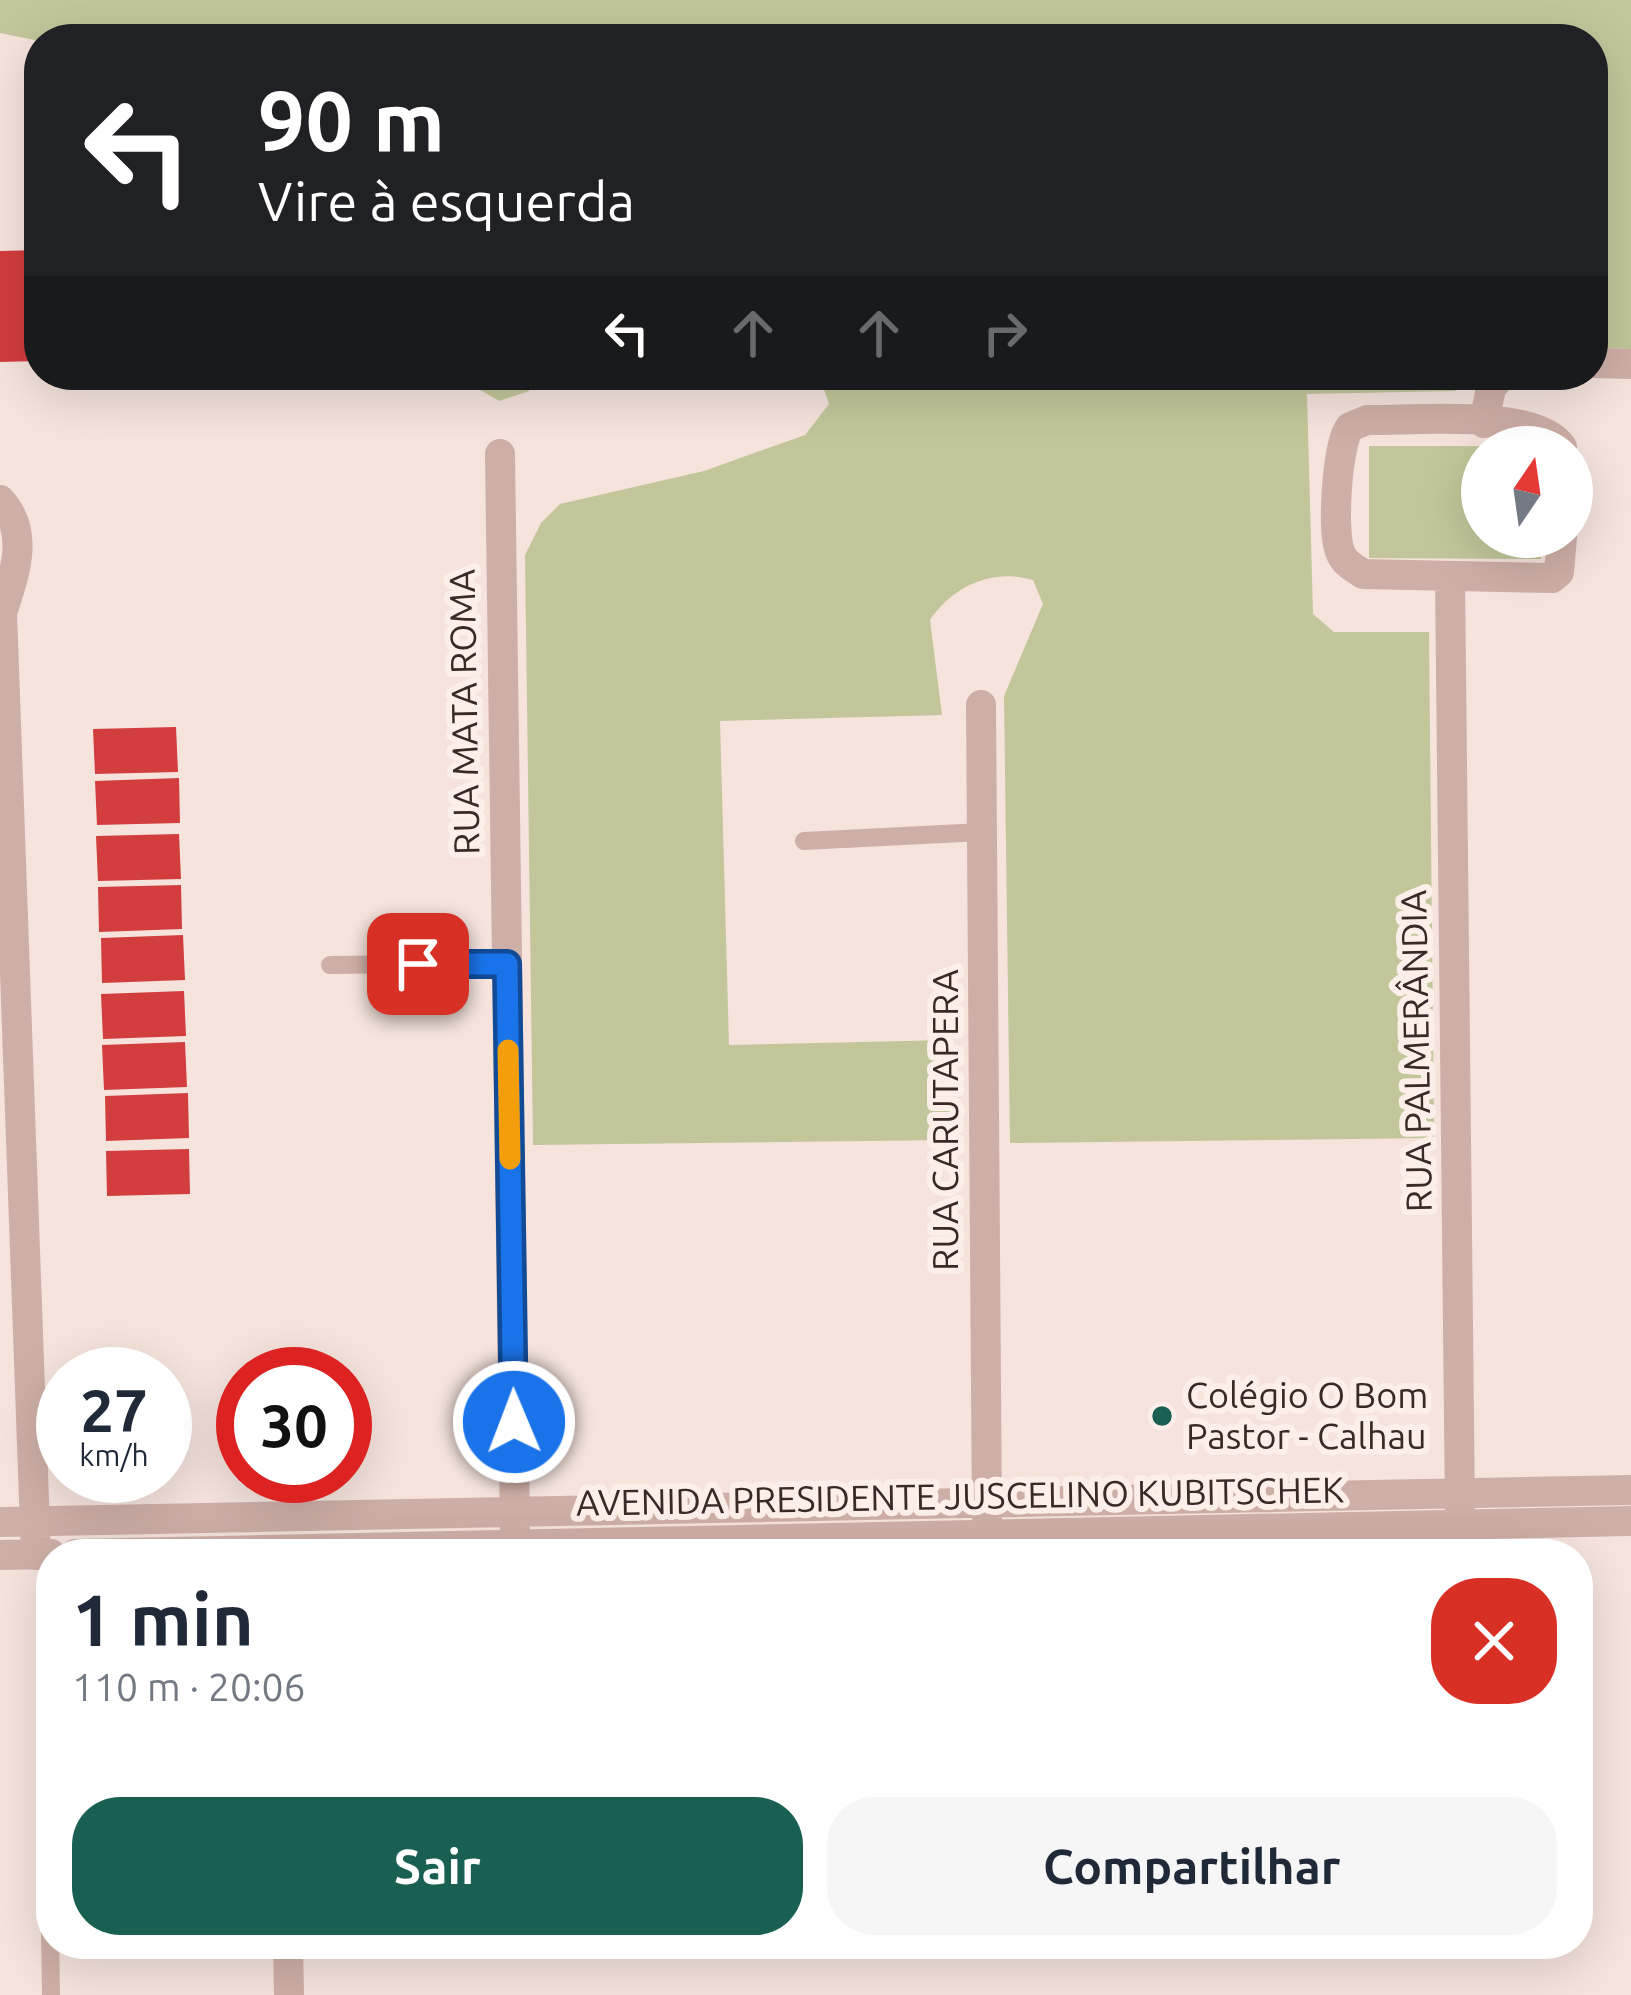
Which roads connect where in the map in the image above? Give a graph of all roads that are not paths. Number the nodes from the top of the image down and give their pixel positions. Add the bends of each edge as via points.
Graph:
1 (1491, 390) edge
2 (1484, 423) junction
3 (1537, 426) edge
4 (500, 454) dead end
5 (0, 500) edge
6 (1560, 558) edge
7 (1450, 578) junction
8 (1, 612) edge
9 (981, 705) dead end
10 (982, 832) junction
11 (803, 841) dead end
12 (507, 964) junction
13 (330, 965) dead end
14 (1631, 1490) edge
15 (986, 1503) junction
16 (1460, 1509) junction
17 (515, 1513) junction
18 (278, 1518) junction
19 (1631, 1521) edge
20 (0, 1522) edge
21 (33, 1522) junction
22 (987, 1535) junction
23 (38, 1539) edge
24 (279, 1539) edge
25 (516, 1539) edge
26 (799, 1539) edge
27 (0, 1555) edge
28 (36, 1555) edge
29 (50, 1959) edge
30 (288, 1959) edge
31 (51, 1995) edge
32 (289, 1995) edge

1 - 2 street
2 - 3 street
2 - 7 street via 1367,420 1342,437 1338,543 1347,562 1364,574
4 - 12 street, RUA MATA ROMA
5 - 8 street via 19,541
6 - 7 street via 1552,578
7 - 16 street, RUA PALMERÂNDIA
8 - 21 street
9 - 10 street, RUA CARUTAPERA
10 - 11 lane
10 - 15 street, RUA CARUTAPERA
12 - 13 lane
12 - 17 street, RUA MATA ROMA
14 - 16 street, AVENIDA PRESIDENTE JUSCELINO KUBITSCHEK
15 - 16 street, AVENIDA PRESIDENTE JUSCELINO KUBITSCHEK
15 - 17 street, AVENIDA PRESIDENTE JUSCELINO KUBITSCHEK
15 - 22 street, RUA CARUTAPERA
16 - 19 street, AVENIDA PRESIDENTE JUSCELINO KUBITSCHEK
16 - 22 street, AVENIDA PRESIDENTE JUSCELINO KUBITSCHEK
17 - 18 street, AVENIDA PRESIDENTE JUSCELINO KUBITSCHEK
17 - 25 street, RUA MATA ROMA
18 - 21 street, AVENIDA PRESIDENTE JUSCELINO KUBITSCHEK
18 - 24 street
20 - 21 street, AVENIDA PRESIDENTE JUSCELINO KUBITSCHEK
21 - 23 street
22 - 26 street, AVENIDA PRESIDENTE JUSCELINO KUBITSCHEK
27 - 28 street
29 - 31 lane
30 - 32 street

